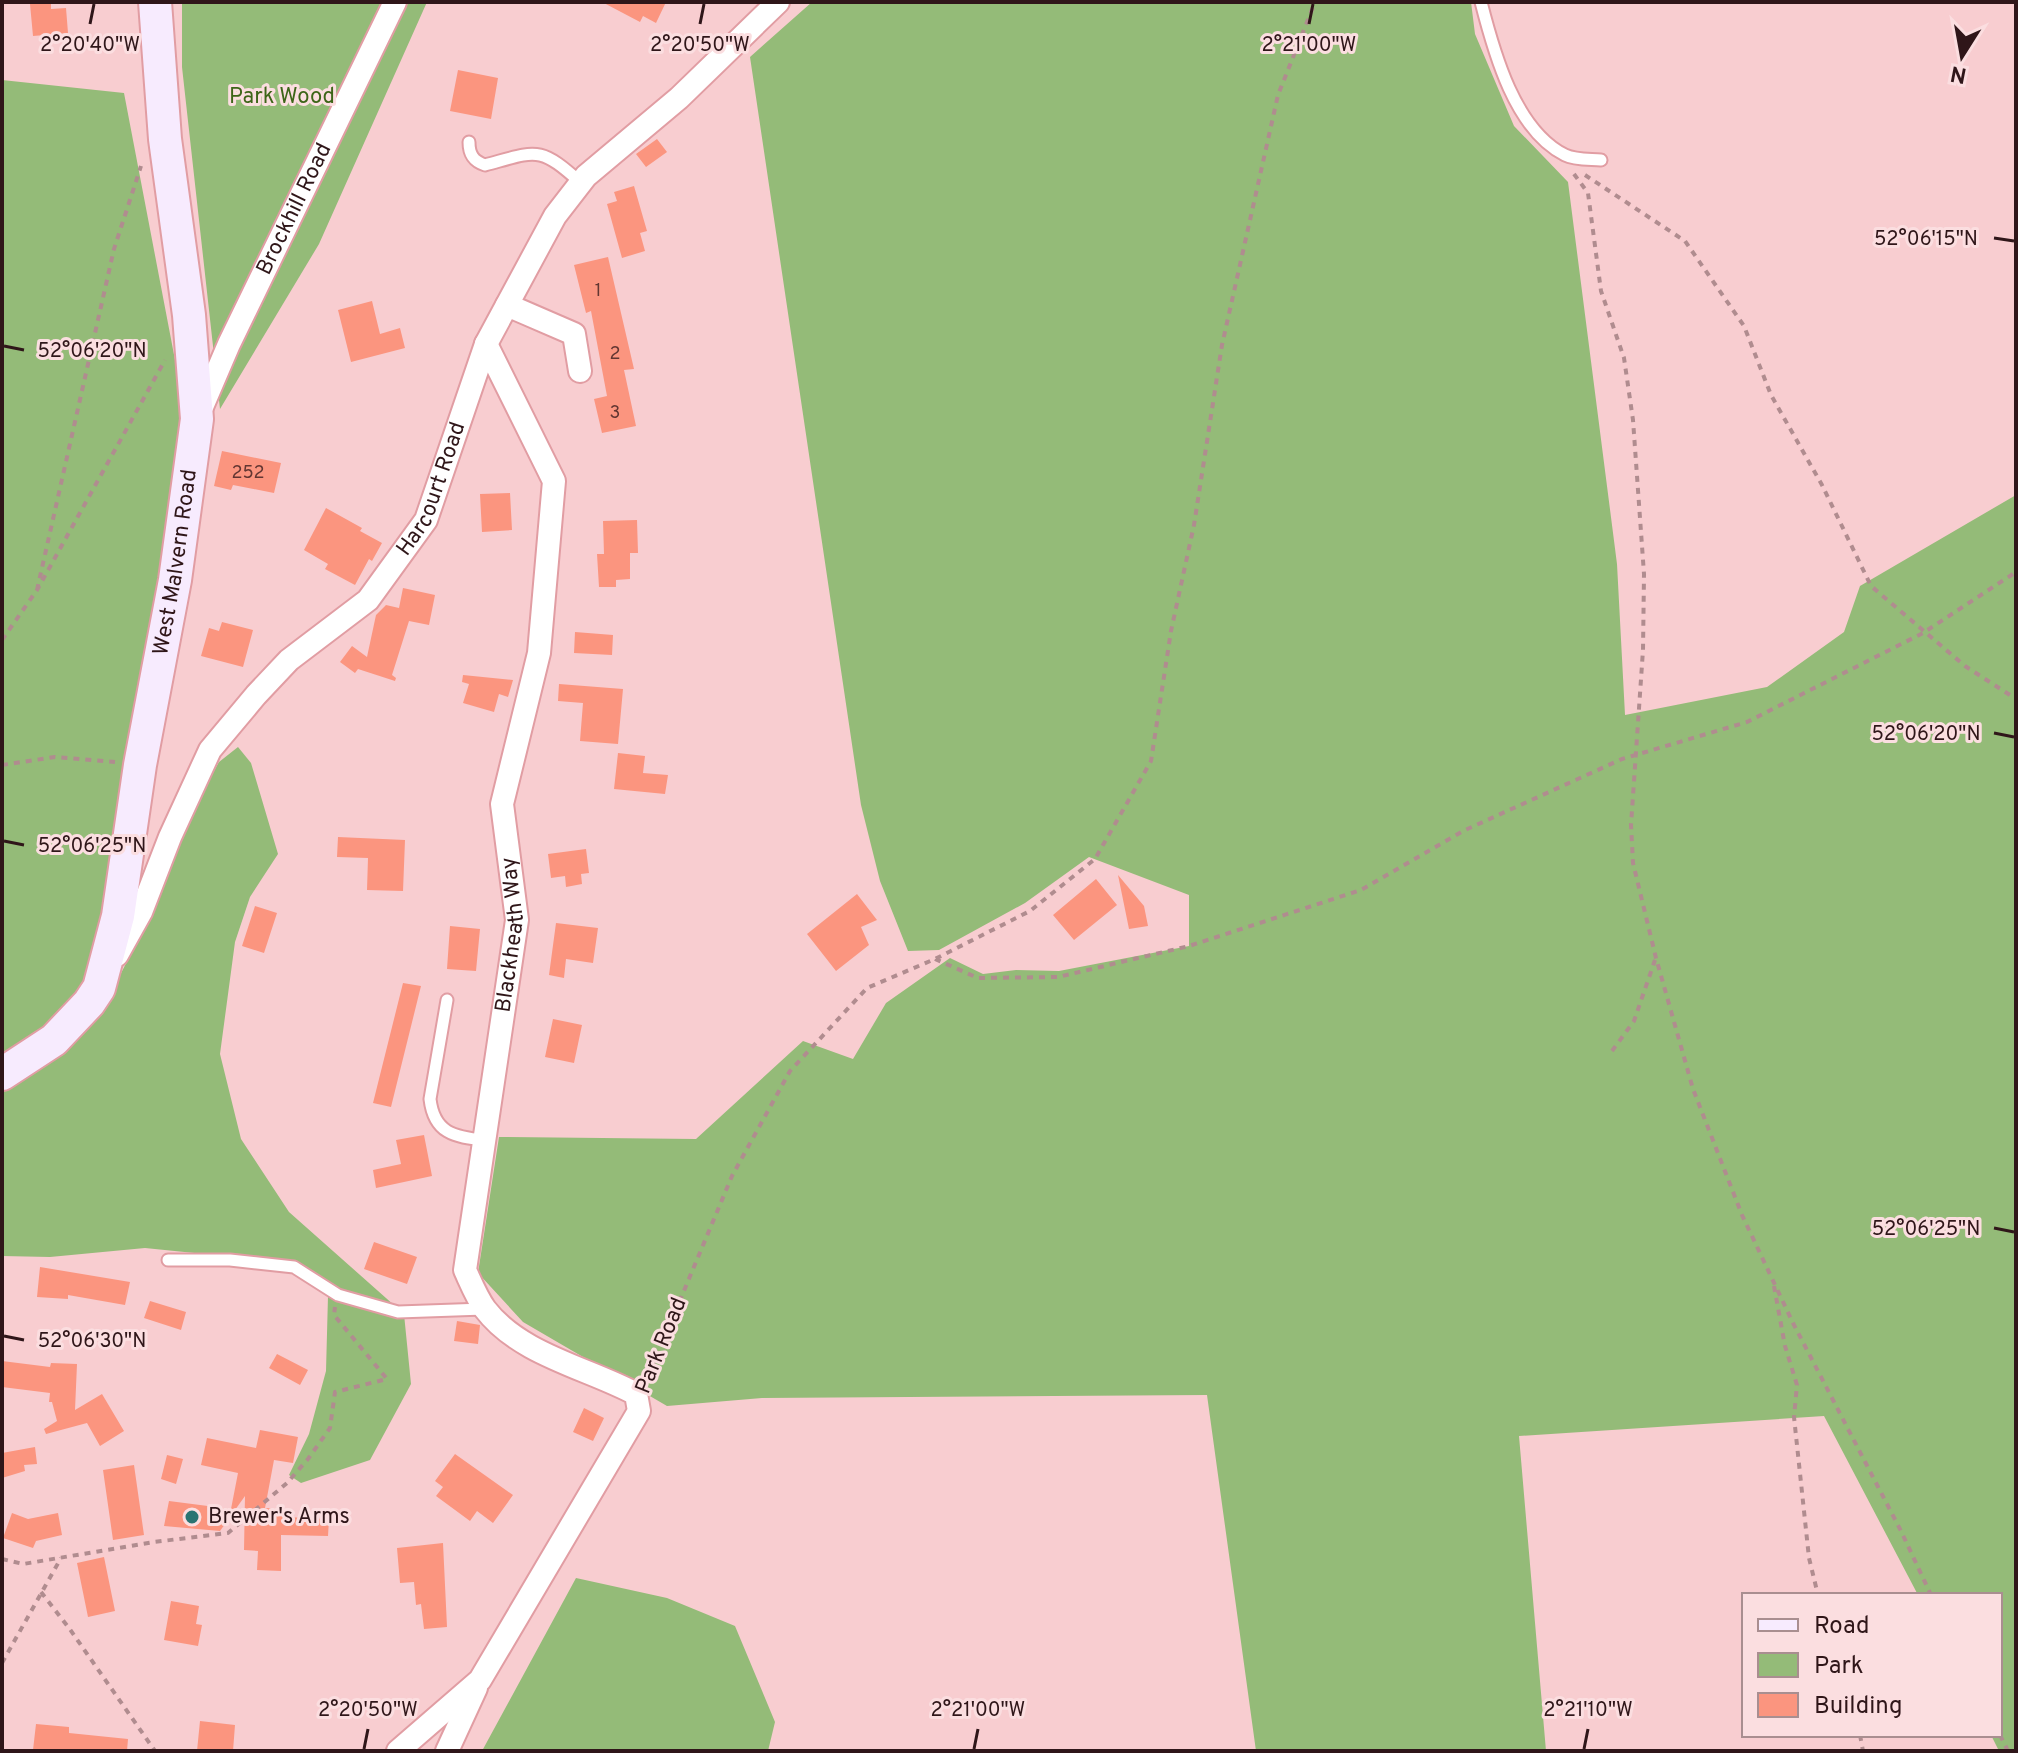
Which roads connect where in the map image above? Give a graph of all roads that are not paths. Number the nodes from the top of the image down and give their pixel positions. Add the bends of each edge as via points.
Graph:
1 (155, 2) edge
2 (395, 2) edge
3 (778, 2) edge
4 (1481, 2) edge
5 (469, 142) dead end
6 (1601, 160) dead end
7 (581, 183) junction
8 (507, 305) junction
9 (486, 344) junction
10 (580, 371) dead end
11 (197, 419) junction
12 (99, 988) junction
13 (447, 1000) dead end
14 (2, 1074) edge
15 (484, 1140) junction
16 (168, 1260) dead end
17 (485, 1309) junction
18 (639, 1400) joint
19 (480, 1680) junction
20 (398, 1751) edge
21 (447, 1751) edge

1 - 11 main road, West Malvern Road
2 - 11 street, Brockhill Road
3 - 7 street, Harcourt Road
4 - 6 lane via 1504,77 1545,143 1569,162
5 - 7 lane via 479,163 544,154
7 - 8 street, Harcourt Road via 555,216
8 - 9 street, Harcourt Road
8 - 10 street via 574,334
9 - 12 street, Harcourt Road via 426,520 368,600 289,660 210,750 141,912
9 - 15 street, Blackheath Way via 554,481 539,653 502,804 517,920
11 - 12 main road, West Malvern Road via 118,916
12 - 14 main road, West Malvern Road via 54,1040
13 - 15 lane via 430,1099 432,1115 458,1138
15 - 17 street, Blackheath Way via 465,1270
16 - 17 lane via 294,1267 338,1295 398,1312
17 - 18 street, Blackheath Way via 509,1333 631,1391
18 - 19 street, Park Road via 639,1411
19 - 20 street, Park Road
19 - 21 street

